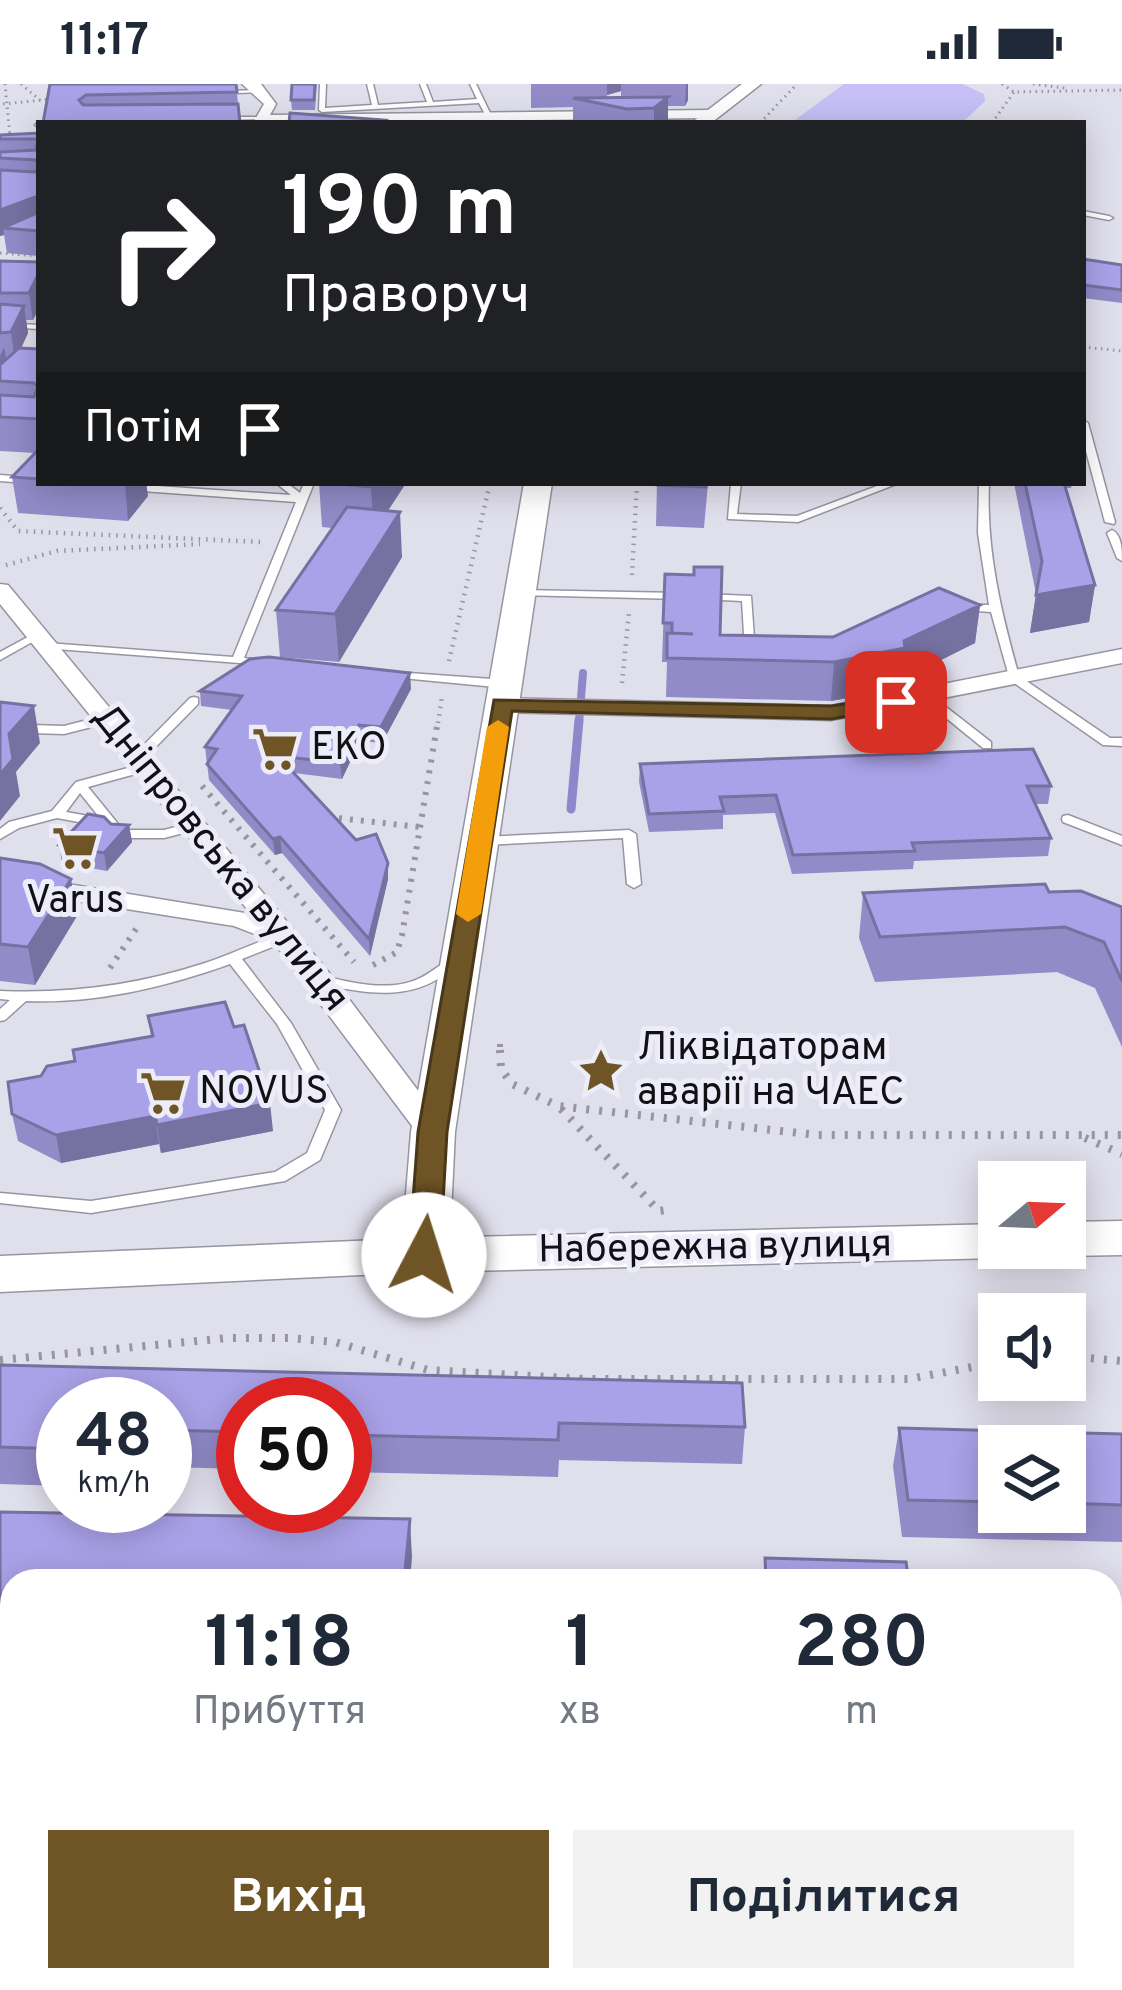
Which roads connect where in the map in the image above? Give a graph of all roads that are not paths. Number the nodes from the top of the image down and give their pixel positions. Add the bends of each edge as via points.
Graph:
1 (248, 84) edge
2 (323, 84) edge
3 (370, 84) edge
4 (423, 84) edge
5 (473, 84) edge
6 (746, 90) edge
7 (262, 92) junction
8 (704, 93) dead end
9 (206, 94) edge
10 (629, 99) edge
11 (479, 100) junction
12 (430, 102) junction
13 (549, 102) dead end
14 (375, 105) junction
15 (515, 112) junction
16 (322, 114) junction
17 (489, 117) junction
18 (705, 119) edge
19 (262, 120) edge
20 (271, 120) edge
21 (410, 120) edge
22 (1086, 214) edge
23 (1108, 218) dead end
24 (0, 325) edge
25 (36, 327) edge
26 (1086, 434) edge
27 (0, 478) edge
28 (36, 481) edge
29 (118, 486) dead end
30 (285, 486) edge
31 (308, 486) edge
32 (538, 486) edge
33 (736, 486) edge
34 (886, 486) edge
35 (985, 486) edge
36 (302, 500) junction
37 (1122, 558) edge
38 (3, 577) edge
39 (520, 593) junction
40 (950, 606) edge
41 (995, 609) junction
42 (42, 640) junction
43 (773, 652) edge
44 (1122, 656) edge
45 (0, 657) edge
46 (237, 661) junction
47 (284, 665) edge
48 (376, 674) edge
49 (1014, 678) junction
50 (504, 694) junction
51 (928, 697) junction
52 (194, 701) dead end
53 (106, 719) junction
54 (0, 728) edge
55 (1122, 742) edge
56 (987, 745) edge
57 (141, 763) junction
58 (80, 784) junction
59 (57, 814) junction
60 (1068, 819) dead end
61 (111, 824) junction
62 (194, 826) junction
63 (0, 835) edge
64 (480, 841) junction
65 (1122, 841) edge
66 (0, 881) edge
67 (634, 884) dead end
68 (285, 937) junction
69 (462, 951) junction
70 (235, 960) junction
71 (320, 980) junction
72 (0, 994) edge
73 (21, 997) junction
74 (0, 1017) edge
75 (433, 1132) junction
76 (0, 1198) edge
77 (1122, 1238) edge
78 (1086, 1239) edge
79 (978, 1242) edge
80 (424, 1255) junction
81 (0, 1274) edge

1 - 7 street
2 - 16 lane
3 - 14 lane
4 - 12 lane
5 - 11 lane
6 - 8 street
6 - 18 main road
7 - 9 lane
7 - 19 street via 270,104
10 - 15 street
11 - 12 lane
11 - 17 lane
12 - 14 lane
13 - 15 street via 516,102
14 - 16 lane
15 - 17 street
15 - 18 street
16 - 20 street
16 - 21 street
17 - 21 street
22 - 23 lane
24 - 25 lane
26 - 37 lane
27 - 28 lane
29 - 36 lane
30 - 36 lane
31 - 36 lane
32 - 39 main road
33 - 34 lane via 732,517 798,519
35 - 41 lane via 981,522
36 - 46 lane
38 - 42 street, Дніпровська вулиця
39 - 43 lane via 747,598 751,652
39 - 50 main road
40 - 41 lane
41 - 49 lane
42 - 45 lane
42 - 46 lane
42 - 53 street, Дніпровська вулиця
44 - 49 street
46 - 47 lane
48 - 50 lane
49 - 51 street
49 - 55 lane via 1107,742
50 - 51 street via 557,706 831,712
50 - 64 main road
51 - 56 lane
52 - 57 lane
53 - 54 lane via 64,730
53 - 57 street, Дніпровська вулиця
57 - 58 lane
57 - 62 street, Дніпровська вулиця
58 - 59 lane
58 - 61 lane
59 - 61 lane
59 - 63 lane
60 - 65 lane
61 - 62 lane via 118,834
62 - 68 street, Дніпровська вулиця
64 - 67 lane via 629,834
64 - 69 main road
66 - 68 street via 240,919
68 - 70 lane
68 - 71 street, Дніпровська вулиця
69 - 71 lane via 434,979 398,991
69 - 75 main road
70 - 73 lane via 92,996
70 - 76 lane via 284,1023 333,1110 314,1156 278,1177 91,1207
71 - 75 street, Дніпровська вулиця
72 - 73 lane
73 - 74 lane
75 - 80 main road
77 - 78 main road
79 - 80 main road, Набережна вулиця
80 - 81 main road, Набережна вулиця

